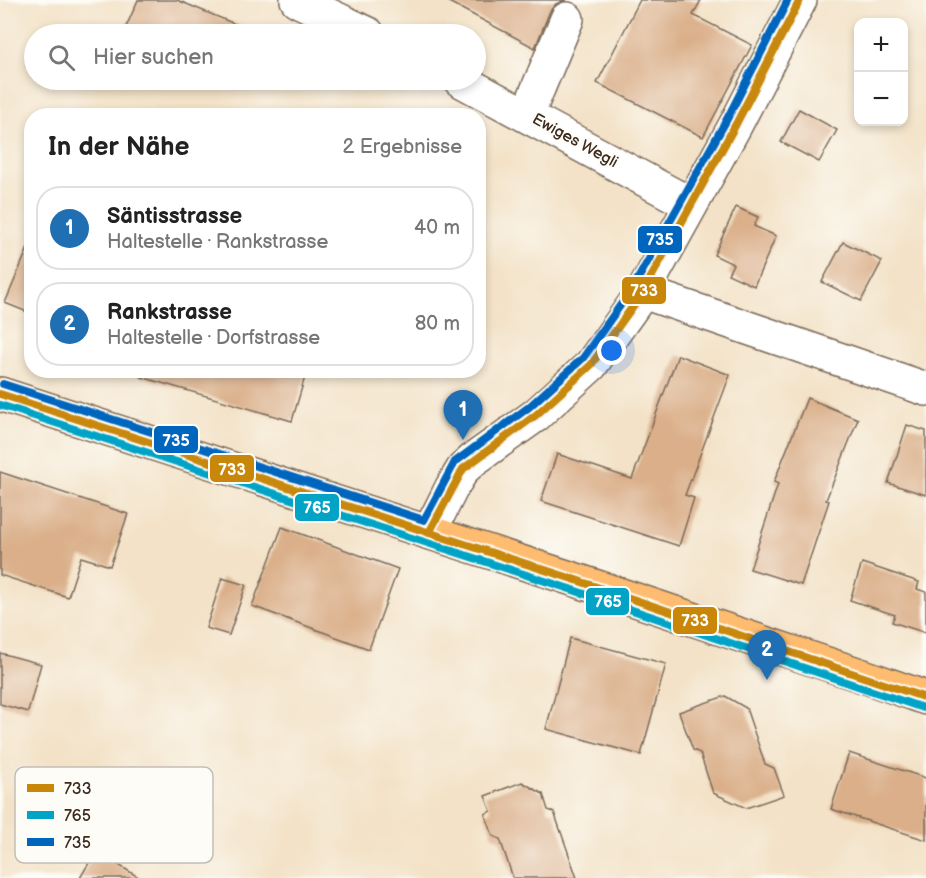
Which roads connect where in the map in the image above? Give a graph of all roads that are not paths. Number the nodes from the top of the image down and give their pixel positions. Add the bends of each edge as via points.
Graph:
1 (297, 0) edge
2 (800, 0) edge
3 (567, 19) dead end
4 (347, 24) edge
5 (479, 90) edge
6 (527, 115) junction
7 (690, 204) junction
8 (643, 292) junction
9 (926, 389) edge
10 (0, 394) edge
11 (429, 533) junction
12 (926, 698) edge

1 - 4 street
2 - 7 street
3 - 6 street
5 - 6 street, Ewiges Wegli
6 - 7 street, Ewiges Wegli
7 - 8 street
8 - 9 street
8 - 11 street via 591,365 536,415 463,469
10 - 11 main road
11 - 12 main road

